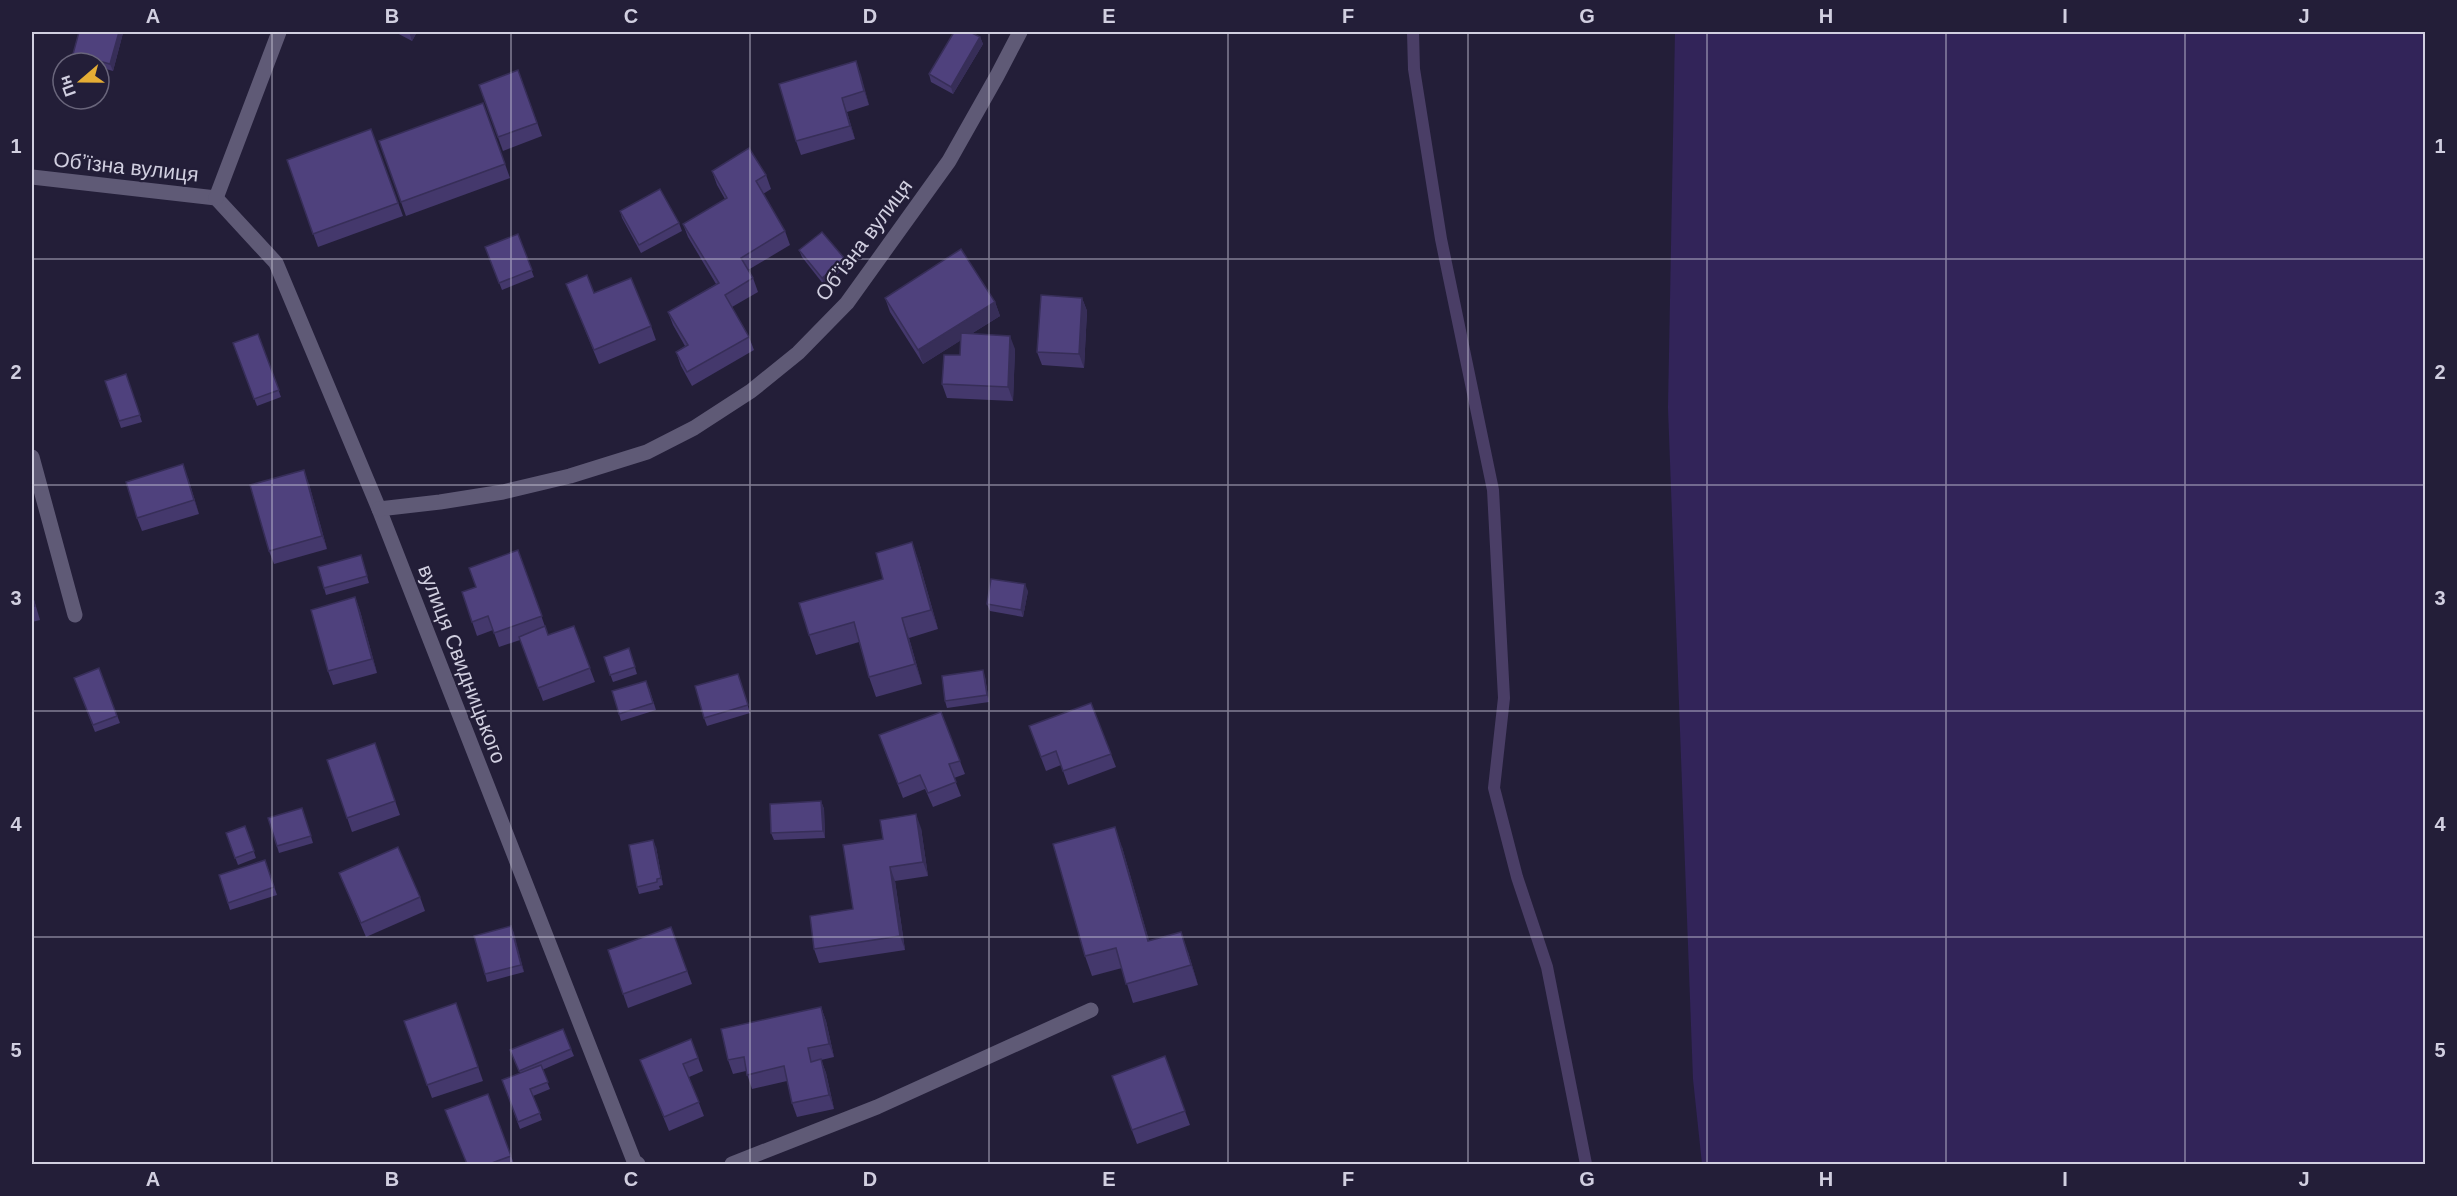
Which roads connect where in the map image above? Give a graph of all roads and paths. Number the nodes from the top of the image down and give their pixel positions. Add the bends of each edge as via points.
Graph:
1 (279, 32) edge
2 (1020, 32) edge
3 (32, 177) edge
4 (216, 198) junction
5 (32, 457) edge
6 (379, 509) junction
7 (75, 615) dead end
8 (1091, 1010) dead end
9 (632, 1163) edge
10 (732, 1164) edge

1 - 4 street
2 - 6 street, Обʼїзна вулиця via 949,160 847,303 798,353 751,391 694,428 647,452 503,492
3 - 4 street, Обʼїзна вулиця
4 - 6 street, вулиця Свидницького via 276,262
5 - 7 street
6 - 9 street, вулиця Свидницького
8 - 10 street via 877,1107

